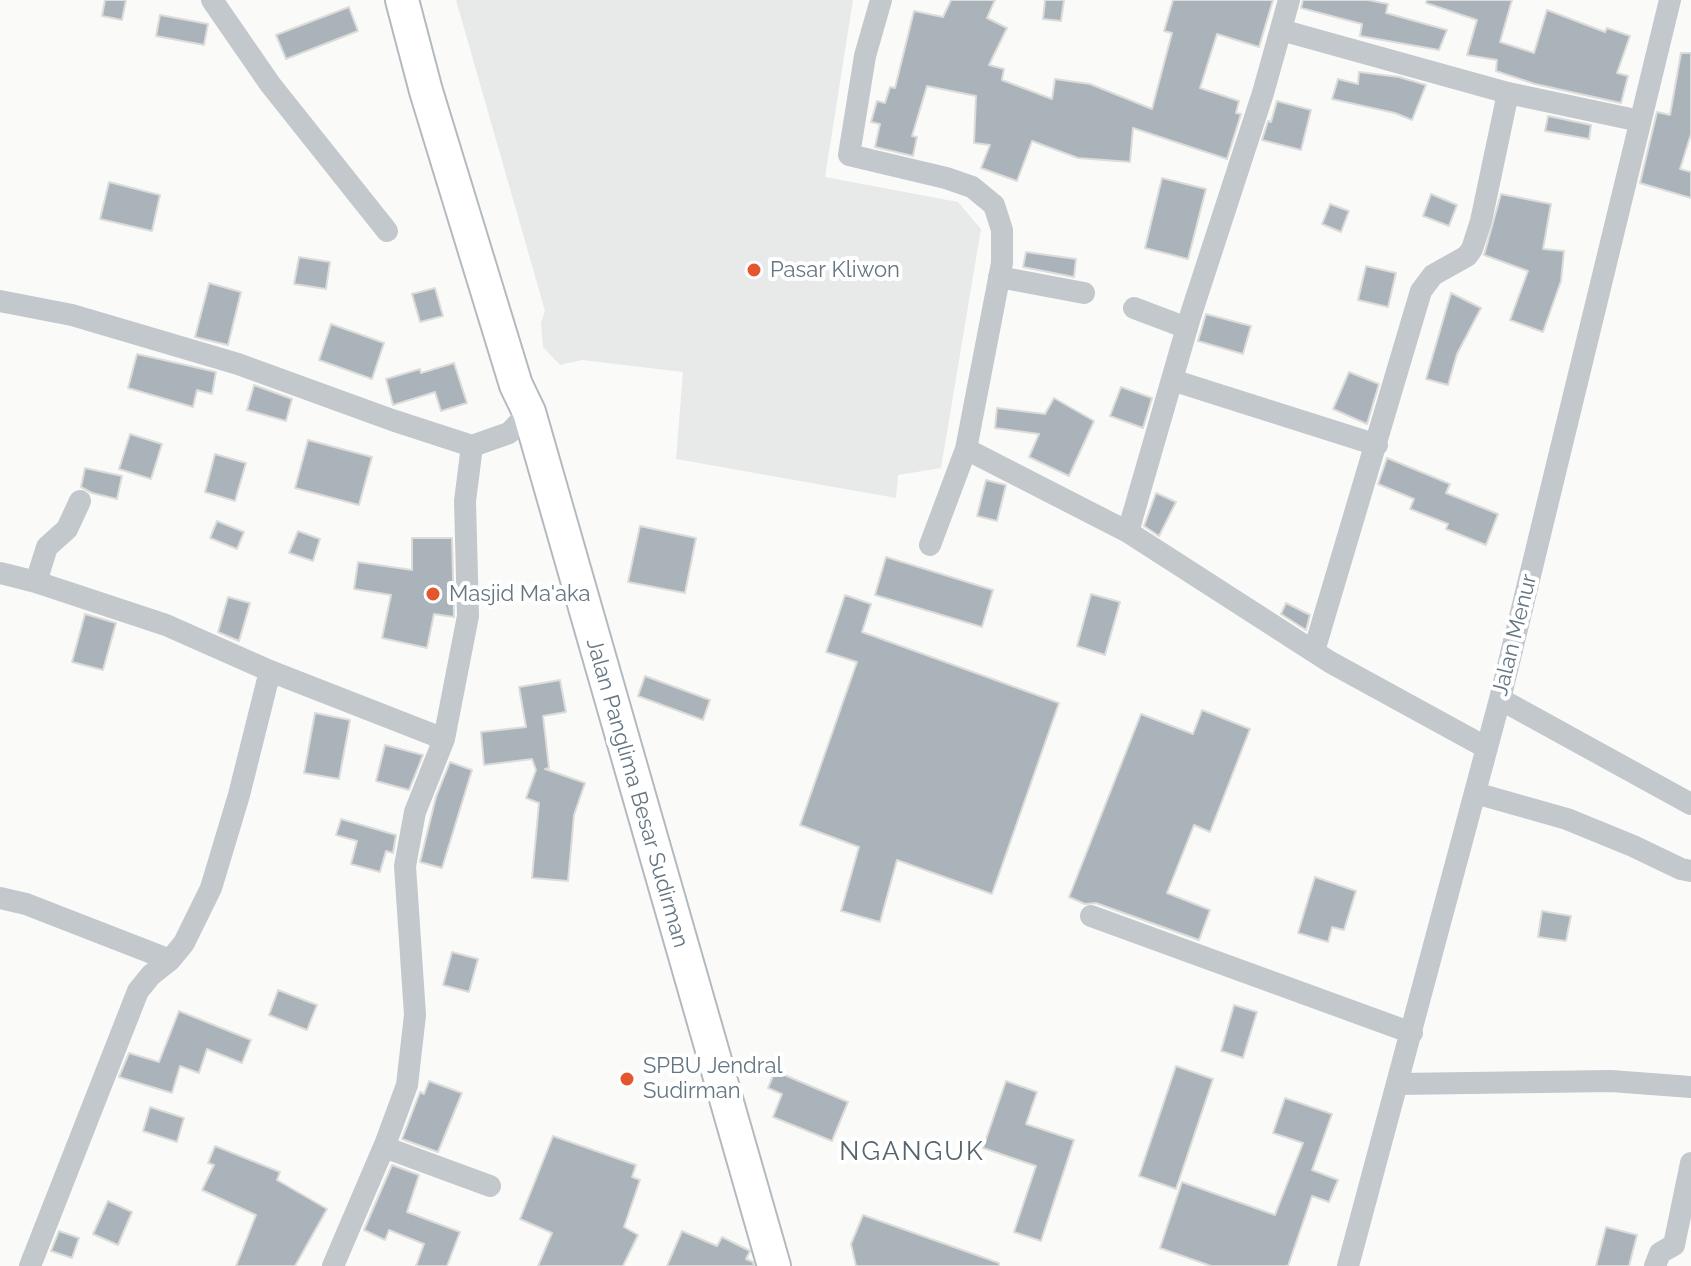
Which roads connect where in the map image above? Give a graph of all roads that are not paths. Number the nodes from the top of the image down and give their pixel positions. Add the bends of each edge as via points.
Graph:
1 (212, 0) edge
2 (402, 0) edge
3 (881, 0) edge
4 (1289, 0) edge
5 (1670, 0) edge
6 (1281, 30) junction
7 (1508, 93) junction
8 (1640, 121) junction
9 (387, 231) dead end
10 (999, 277) junction
11 (1084, 293) dead end
12 (0, 301) edge
13 (1134, 308) dead end
14 (1187, 328) junction
15 (1172, 380) junction
16 (529, 412) junction
17 (1377, 445) junction
18 (472, 446) junction
19 (966, 449) junction
20 (80, 501) dead end
21 (1128, 532) junction
22 (930, 545) dead end
23 (0, 573) edge
24 (36, 582) junction
25 (1314, 651) junction
26 (270, 671) junction
27 (1500, 699) junction
28 (444, 739) junction
29 (1487, 748) junction
30 (1475, 793) junction
31 (1691, 804) edge
32 (1691, 871) edge
33 (0, 898) edge
34 (1091, 916) dead end
35 (170, 960) junction
36 (1412, 1033) junction
37 (1398, 1084) junction
38 (1691, 1087) edge
39 (384, 1147) junction
40 (1691, 1163) edge
41 (490, 1186) dead end
42 (1682, 1248) edge
43 (30, 1266) edge
44 (333, 1266) edge
45 (774, 1266) edge
46 (1348, 1266) edge
47 (1655, 1266) edge

1 - 9 street via 270,84
2 - 16 main road, Jalan Panglima Besar Sudirman via 511,370
3 - 10 street via 865,56 849,155 972,187 994,205 1002,230
4 - 6 street
5 - 8 street, Jalan Menur
6 - 7 street
6 - 14 street
7 - 8 street
7 - 17 street via 1472,249 1423,285
8 - 27 street, Jalan Menur
10 - 11 street
10 - 19 street
12 - 18 street via 72,315 238,364
13 - 14 street
14 - 15 street
15 - 17 street
15 - 21 street
16 - 18 street via 509,433
16 - 45 main road, Jalan Panglima Besar Sudirman
17 - 25 street
18 - 28 street via 465,501 468,616
19 - 21 street
19 - 22 street
20 - 24 street via 67,529 47,547
21 - 25 street
23 - 24 street
24 - 26 street via 166,625
25 - 29 street
26 - 28 street
26 - 35 street via 211,888
27 - 29 street, Jalan Menur
27 - 31 street
28 - 39 street via 415,812 405,866 415,1015 407,1085
29 - 30 street, Jalan Menur
30 - 32 street via 1567,819
30 - 36 street, Jalan Menur
33 - 35 street
34 - 36 street
35 - 43 street via 138,991
36 - 37 street, Jalan Menur
37 - 38 street via 1611,1081
37 - 46 street, Jalan Menur
39 - 41 street
39 - 44 street
40 - 42 street
42 - 47 street via 1660,1253

